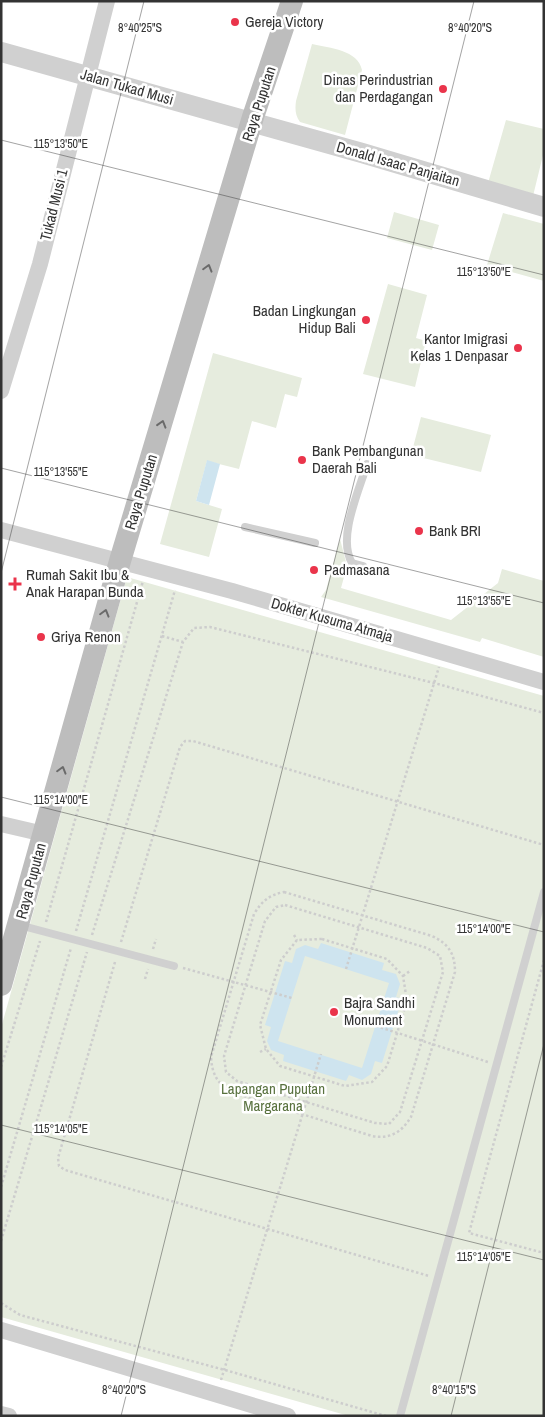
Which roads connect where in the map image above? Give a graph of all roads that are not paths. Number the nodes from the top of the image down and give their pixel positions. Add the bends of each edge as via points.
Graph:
1 (107, 1) edge
2 (292, 1) edge
3 (1, 52) edge
4 (87, 76) junction
5 (252, 123) junction
6 (544, 207) edge
7 (1, 391) edge
8 (367, 464) dead end
9 (245, 527) dead end
10 (1, 530) edge
11 (315, 544) dead end
12 (120, 561) junction
13 (363, 566) dead end
14 (544, 682) edge
15 (1, 824) edge
16 (44, 834) junction
17 (544, 892) edge
18 (19, 925) junction
19 (174, 966) road end
20 (1, 985) edge
21 (1, 1330) edge
22 (1, 1414) edge
23 (9, 1416) edge
24 (288, 1416) edge
25 (400, 1416) edge

1 - 4 street, Tukad Musi 1
2 - 5 main road, Raya Puputan
3 - 4 street, Jalan Tukad Musi
4 - 5 street, Jalan Tukad Musi
4 - 7 street, Tukad Musi 1 via 40,264
5 - 6 street, Donald Isaac Panjaitan
12 -> 5 main road, Raya Puputan
8 - 13 lane via 345,539 346,554 352,564
9 - 11 lane
10 - 12 street, Dokter Kusuma Atmaja
12 - 14 street, Dokter Kusuma Atmaja
16 -> 12 main road, Raya Puputan
15 - 16 street
16 - 18 main road, Raya Puputan
17 - 25 lane
18 - 19 lane
18 - 20 main road, Raya Puputan
21 - 24 street
22 - 23 street

